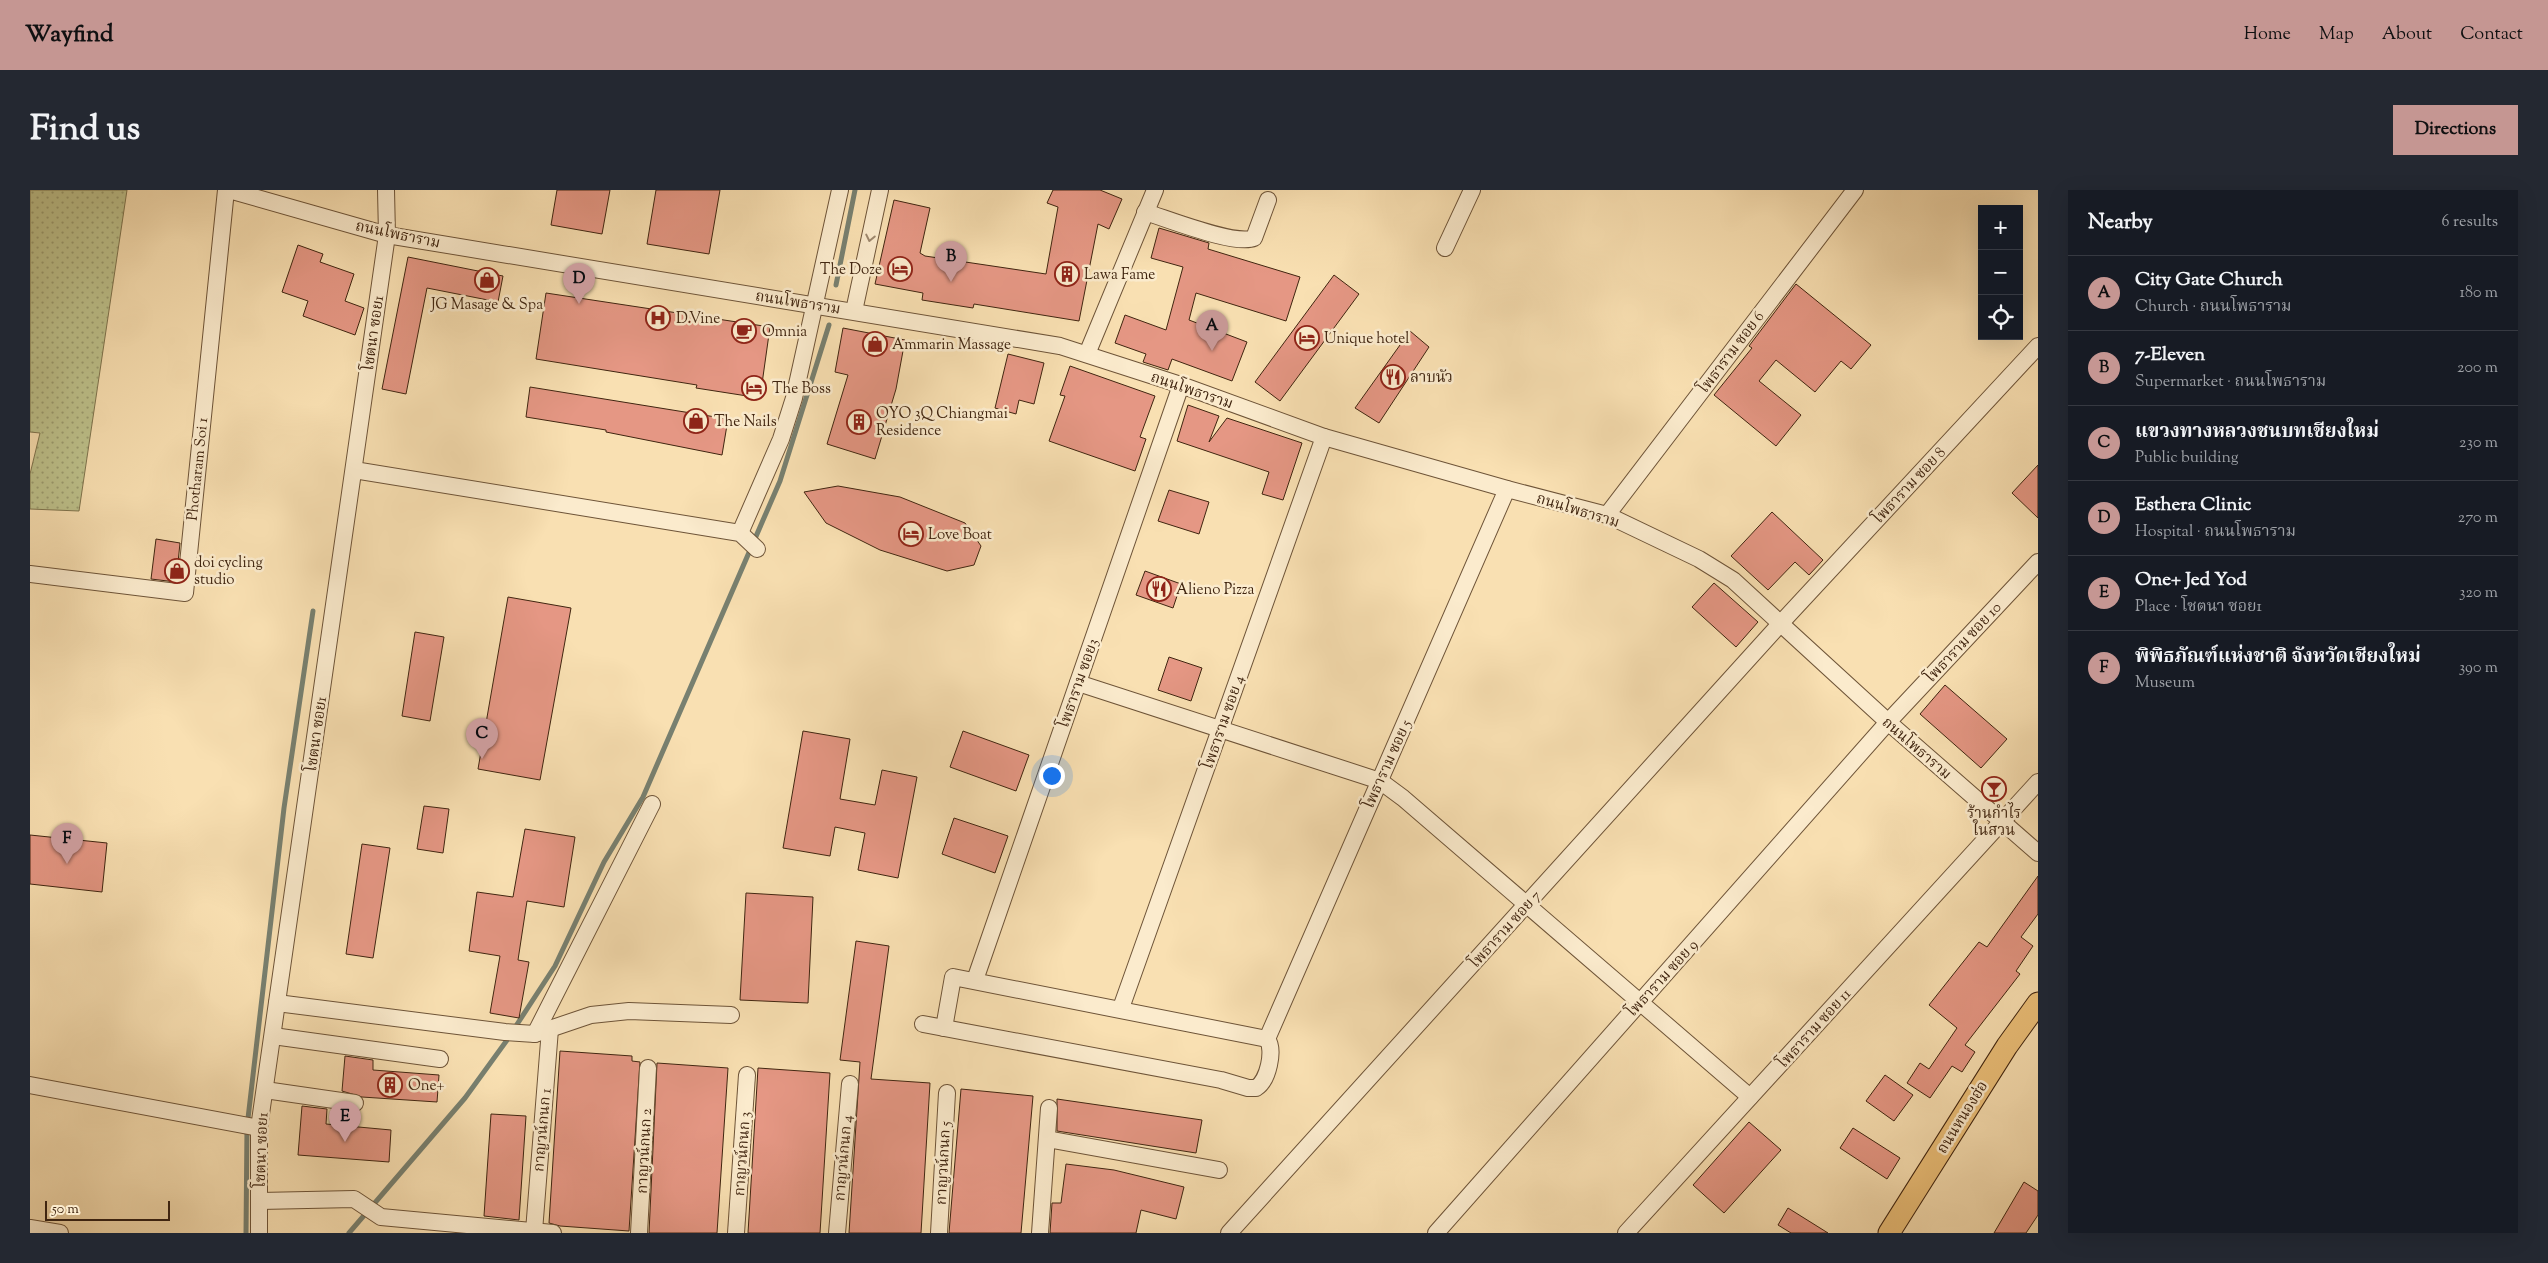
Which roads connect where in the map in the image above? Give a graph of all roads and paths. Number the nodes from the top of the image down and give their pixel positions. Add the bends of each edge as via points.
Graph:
1 (227, 190) edge
2 (386, 190) edge
3 (840, 190) edge
4 (880, 190) edge
5 (1155, 190) edge
6 (1472, 190) edge
7 (1855, 190) edge
8 (1268, 200) dead end
9 (1145, 212) junction
10 (387, 235) junction
11 (1445, 248) dead end
12 (816, 305) junction
13 (854, 311) junction
14 (2038, 346) edge
15 (1087, 354) junction
16 (1181, 385) junction
17 (1324, 437) junction
18 (354, 470) junction
19 (1507, 489) junction
20 (1607, 515) junction
21 (740, 533) junction
22 (757, 549) dead end
23 (2038, 562) edge
24 (30, 574) edge
25 (1780, 624) junction
26 (1078, 683) junction
27 (1888, 722) junction
28 (1220, 729) junction
29 (1380, 781) junction
30 (2038, 782) edge
31 (652, 804) dead end
32 (2002, 822) junction
33 (2038, 854) edge
34 (1526, 905) junction
35 (975, 980) junction
36 (277, 1003) junction
37 (1639, 1003) junction
38 (2038, 1003) edge
39 (1121, 1008) junction
40 (731, 1015) dead end
41 (923, 1024) dead end
42 (944, 1028) junction
43 (543, 1031) junction
44 (273, 1036) junction
45 (1267, 1039) junction
46 (440, 1059) dead end
47 (648, 1068) dead end
48 (747, 1075) dead end
49 (850, 1084) dead end
50 (30, 1085) edge
51 (265, 1090) junction
52 (947, 1093) dead end
53 (1750, 1097) junction
54 (355, 1103) dead end
55 (1049, 1108) dead end
56 (259, 1128) junction
57 (1047, 1139) junction
58 (1219, 1170) dead end
59 (260, 1201) junction
60 (30, 1228) edge
61 (534, 1231) junction
62 (60, 1233) edge
63 (259, 1233) edge
64 (553, 1233) edge
65 (639, 1233) edge
66 (736, 1233) edge
67 (837, 1233) edge
68 (939, 1233) edge
69 (1040, 1233) edge
70 (1229, 1233) edge
71 (1436, 1233) edge
72 (1626, 1233) edge
73 (1889, 1233) edge

1 - 10 street, ถนนโพธาราม
1 - 24 street, Photharam Soi 1 via 184,593
2 - 10 street, โชตนา ซอย1
3 - 12 street
4 -> 13 street
5 - 9 street
6 - 11 street
7 - 20 street, โพธาราม ซอย 6
8 - 9 street via 1254,238 1246,241
9 - 15 street
10 - 12 street, ถนนโพธาราม
10 - 18 street, โชตนา ซอย1
12 - 13 street, ถนนโพธาราม
12 - 21 street via 787,423
13 - 15 street, ถนนโพธาราม via 1060,346
14 - 25 street, โพธาราม ซอย 8
15 - 16 street, ถนนโพธาราม
16 - 17 street, ถนนโพธาราม
16 - 26 street, โพธาราม ซอย3
17 - 19 street, ถนนโพธาราม
17 - 28 street, โพธาราม ซอย 4
18 - 21 street
18 - 36 street, โชตนา ซอย1
19 - 20 street, ถนนโพธาราม
19 - 29 street, โพธาราม ซอย 5
20 - 25 street, ถนนโพธาราม via 1714,568 1733,580
21 - 22 street
23 - 27 street, โพธาราม ซอย 10
25 - 27 street, ถนนโพธาราม
25 - 34 street, โพธาราม ซอย 7
26 - 28 street
26 - 35 street, โพธาราม ซอย3
27 - 32 street, ถนนโพธาราม
27 - 37 street, โพธาราม ซอย 9
28 - 29 street
28 - 39 street, โพธาราม ซอย 4
29 - 34 street
29 - 45 street, โพธาราม ซอย 5
30 - 32 street, โพธาราม ซอย 11
31 - 43 street
32 - 33 street, ถนนโพธาราม
32 - 53 street, โพธาราม ซอย 11
34 - 37 street
34 - 70 street, โพธาราม ซอย 7
35 - 39 street
35 - 42 street via 953,976
36 - 43 street via 505,1032
36 - 44 street, โชตนา ซอย1
37 - 53 street
37 - 71 street, โพธาราม ซอย 9
38 - 73 main road, ถนนหนองฮ่อ via 2007,1046
39 - 45 street
40 - 43 street via 629,1011 591,1015
41 - 42 street
42 - 45 street via 1221,1080 1248,1088 1256,1088 1264,1079 1271,1048
43 - 61 street, กาญวน์กนก 1
44 - 46 street
44 - 51 street, โชตนา ซอย1
47 - 65 street, กาญวน์กนก 2
48 - 66 street, กาญวน์กนก 3
49 - 67 street, กาญวน์กนก 4
50 - 56 street
51 - 54 street
51 - 56 street, โชตนา ซอย1
52 - 68 street, กาญวน์กนก 5
53 - 72 street, โพธาราม ซอย 11
55 - 57 street
56 - 59 street, โชตนา ซอย1
57 - 58 street
57 - 69 street
59 - 61 street via 354,1199 381,1217
59 - 63 street, โชตนา ซอย1
60 - 62 street
61 - 64 street

